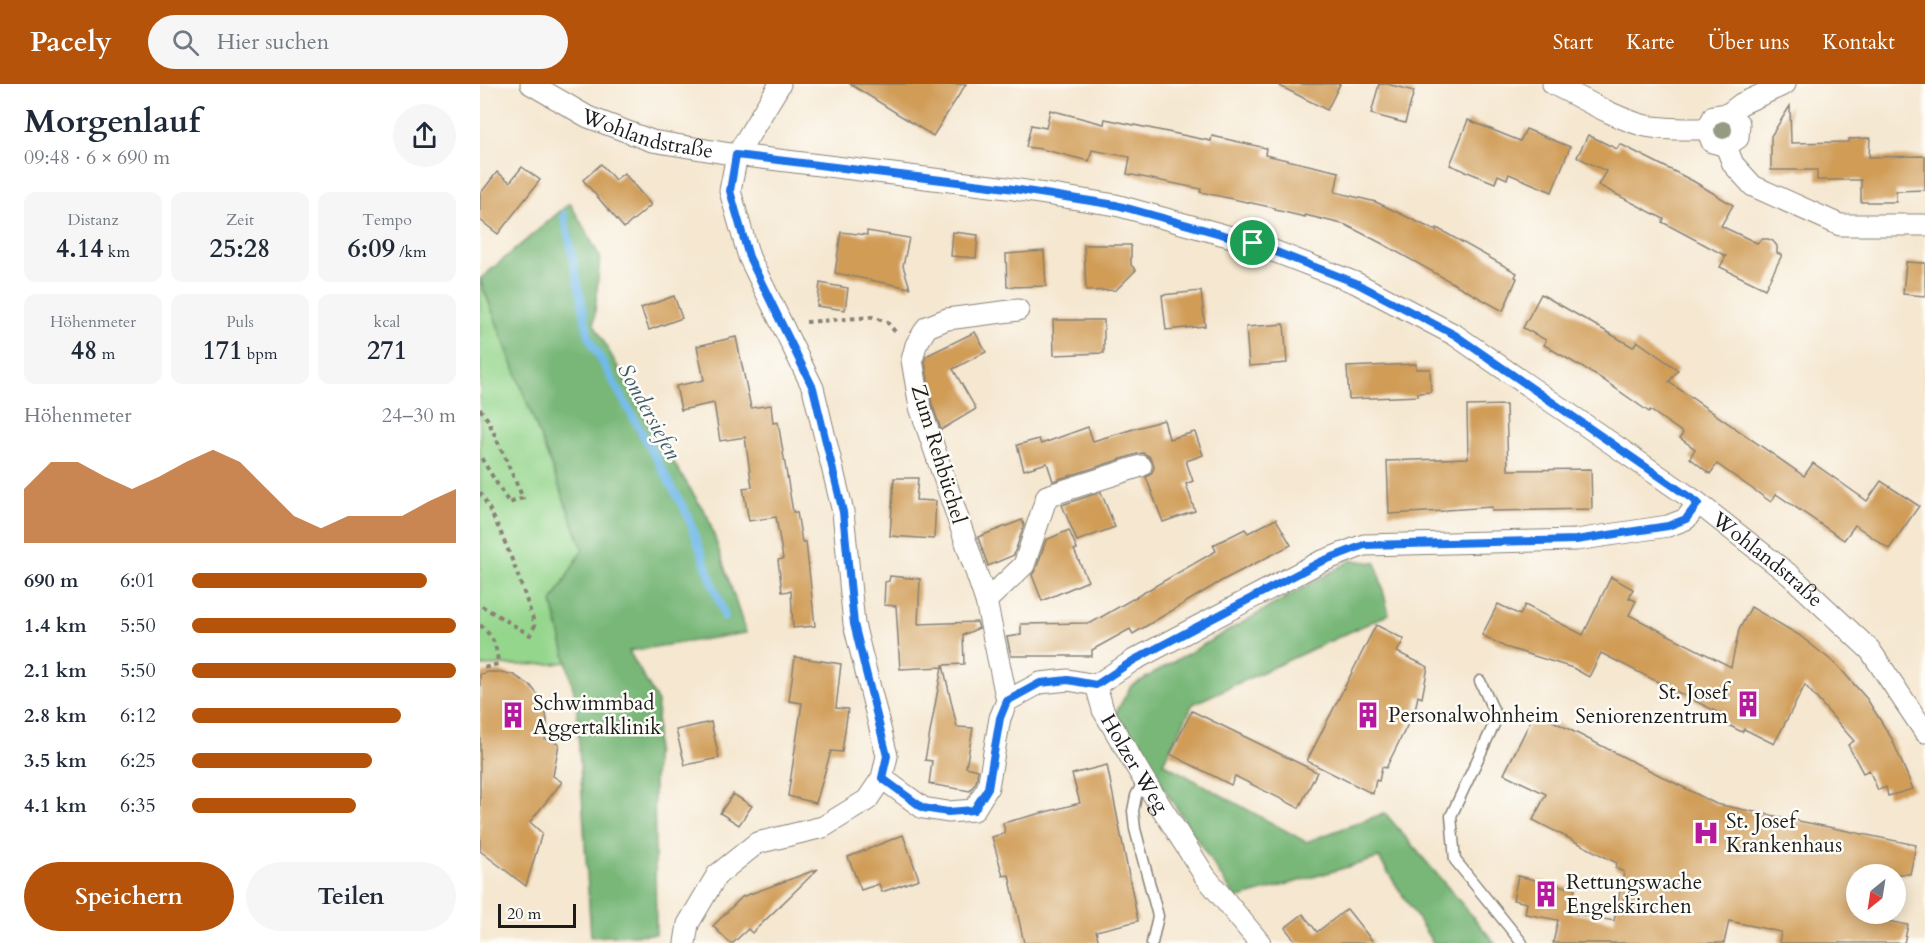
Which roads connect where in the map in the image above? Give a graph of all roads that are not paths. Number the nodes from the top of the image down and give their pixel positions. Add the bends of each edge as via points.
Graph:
1 (531, 84) edge
2 (780, 84) edge
3 (1553, 84) edge
4 (1785, 84) edge
5 (1728, 114) junction
6 (1707, 129) junction
7 (1726, 146) junction
8 (736, 155) junction
9 (1925, 225) edge
10 (1018, 310) dead end
11 (1141, 466) dead end
12 (1698, 503) junction
13 (986, 601) junction
14 (1480, 681) dead end
15 (1096, 685) junction
16 (1007, 701) junction
17 (1925, 732) edge
18 (882, 778) junction
19 (1144, 780) junction
20 (685, 943) edge
21 (1152, 943) edge
22 (1260, 943) edge
23 (1522, 943) edge

1 - 8 street, Wohlandstraße via 588,117 652,141
2 - 8 street
3 - 6 street via 1643,125
4 - 5 street
5 - 6 street via 1714,116
5 - 7 street via 1739,124 1738,138
6 - 7 street via 1712,142
7 - 9 street via 1733,164 1753,186 1840,225
8 - 12 street, Wohlandstraße via 1116,205 1253,243 1356,283 1455,335
8 - 18 street via 730,191 749,257 813,388 843,512 854,624 887,756
10 - 13 street, Zum Rehbüchel via 947,319 927,327 912,360 920,407
11 - 13 street via 1047,496 1024,565
12 - 15 street via 1686,519 1668,526 1576,540 1364,545 1320,562 1134,660
12 - 17 street, Wohlandstraße via 1791,576 1870,650
13 - 16 street, Zum Rehbüchel
14 - 23 lane via 1497,717 1451,816 1455,860
15 - 16 street via 1068,680 1040,683
15 - 19 street, Holzer Weg via 1103,710
16 - 18 street via 1000,718 988,788 974,810 948,812 923,808
18 - 20 street via 867,800 823,827 757,843 717,875 688,924
19 - 21 lane via 1133,811 1158,916
19 - 22 street, Holzer Weg via 1205,876

